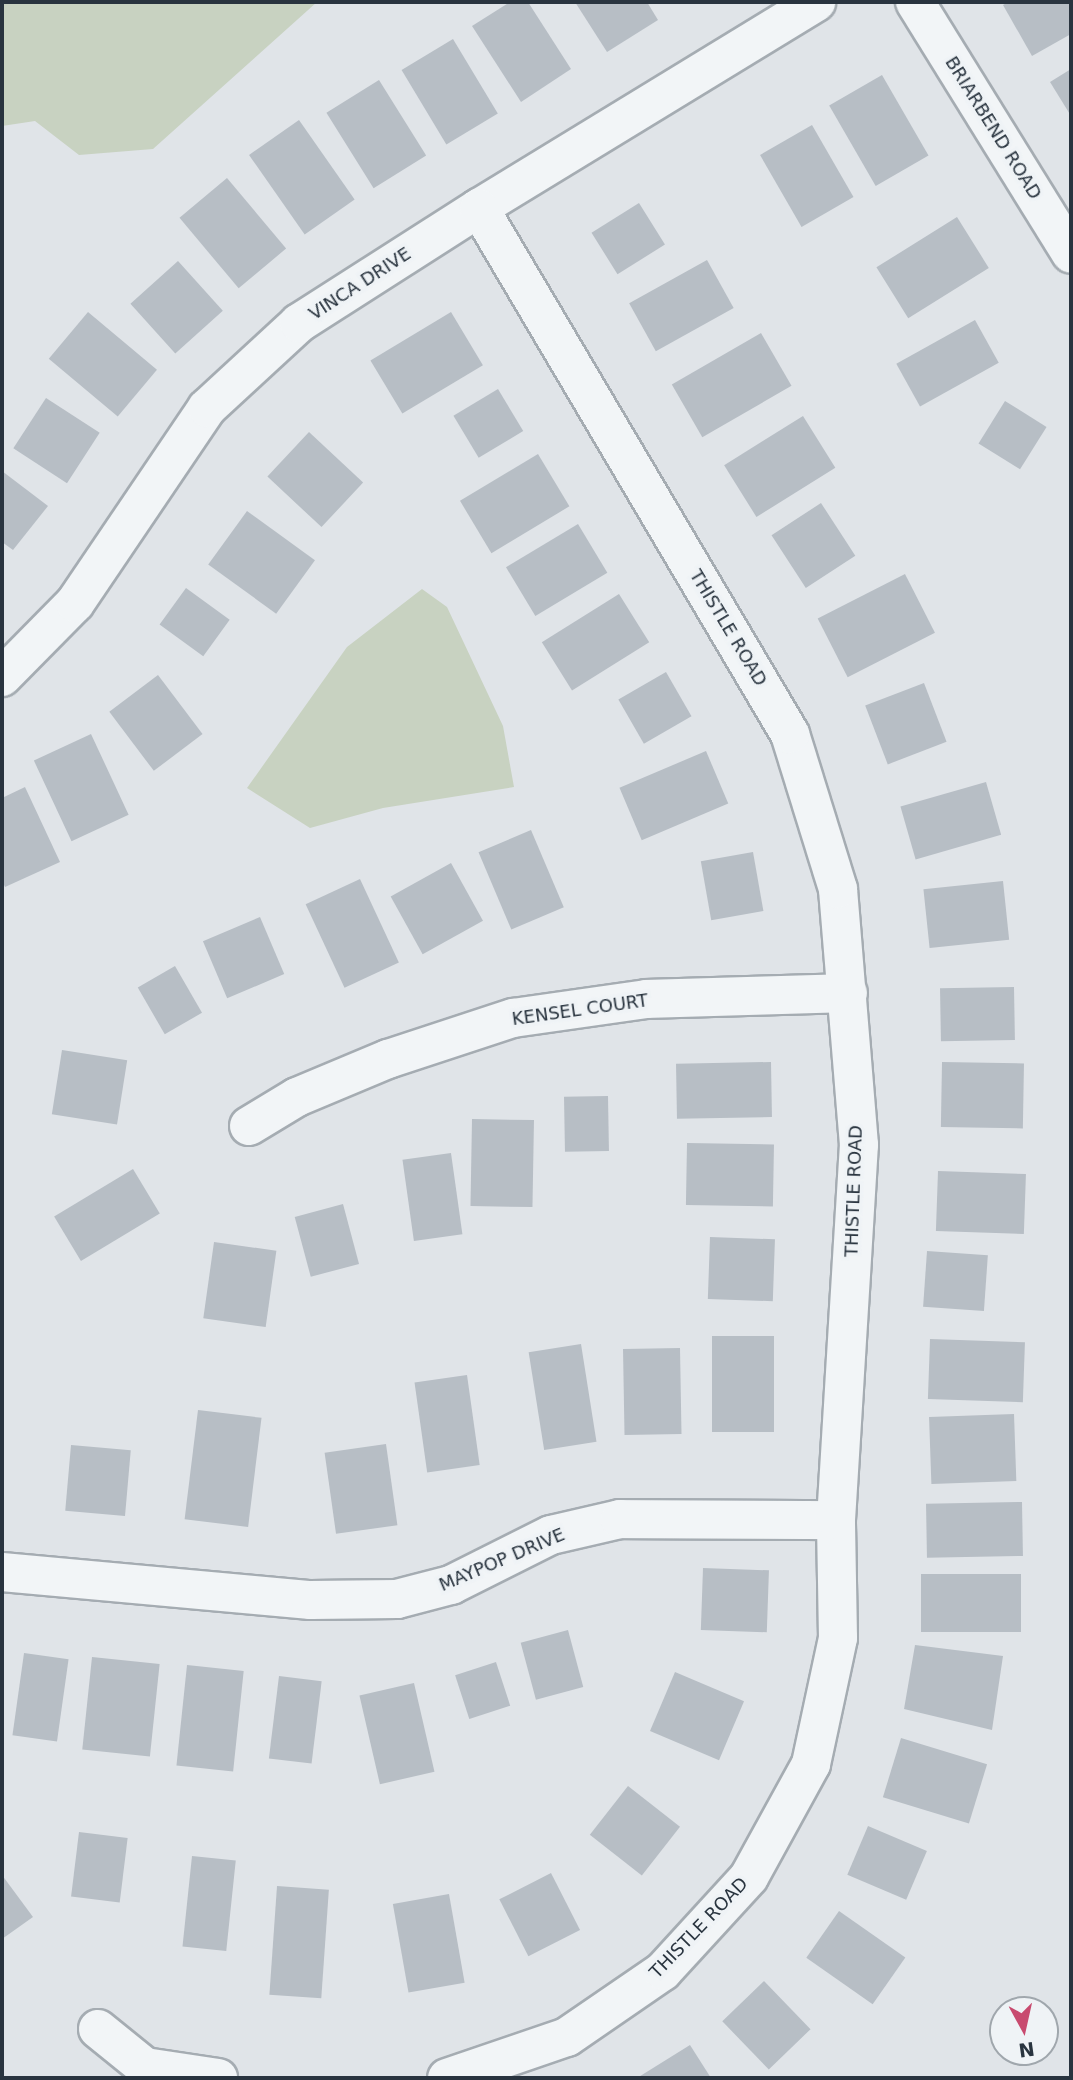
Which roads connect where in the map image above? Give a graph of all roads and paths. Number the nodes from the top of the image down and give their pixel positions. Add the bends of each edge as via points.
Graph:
1 (816, 2) edge
2 (915, 2) edge
3 (479, 208) junction
4 (1071, 254) edge
5 (2, 677) edge
6 (848, 993) junction
7 (249, 1126) dead end
8 (836, 1520) junction
9 (2, 1572) edge
10 (98, 2029) dead end
11 (218, 2078) edge
12 (447, 2078) edge

1 - 3 street, VINCA DRIVE
2 - 4 street, BRIARBEND ROAD
3 - 5 street, VINCA DRIVE via 299,323 207,408 75,603
3 - 6 street, THISTLE ROAD via 790,734 838,889
6 - 7 street, KENSEL COURT via 647,999 513,1018 388,1059 297,1097
6 - 8 street, THISTLE ROAD via 859,1145
8 - 9 street, MAYPOP DRIVE via 620,1519 551,1535 451,1585 397,1599 311,1600
8 - 12 street, THISTLE ROAD via 838,1638 811,1764 749,1877 663,1971 566,2037
10 - 11 street via 145,2067

